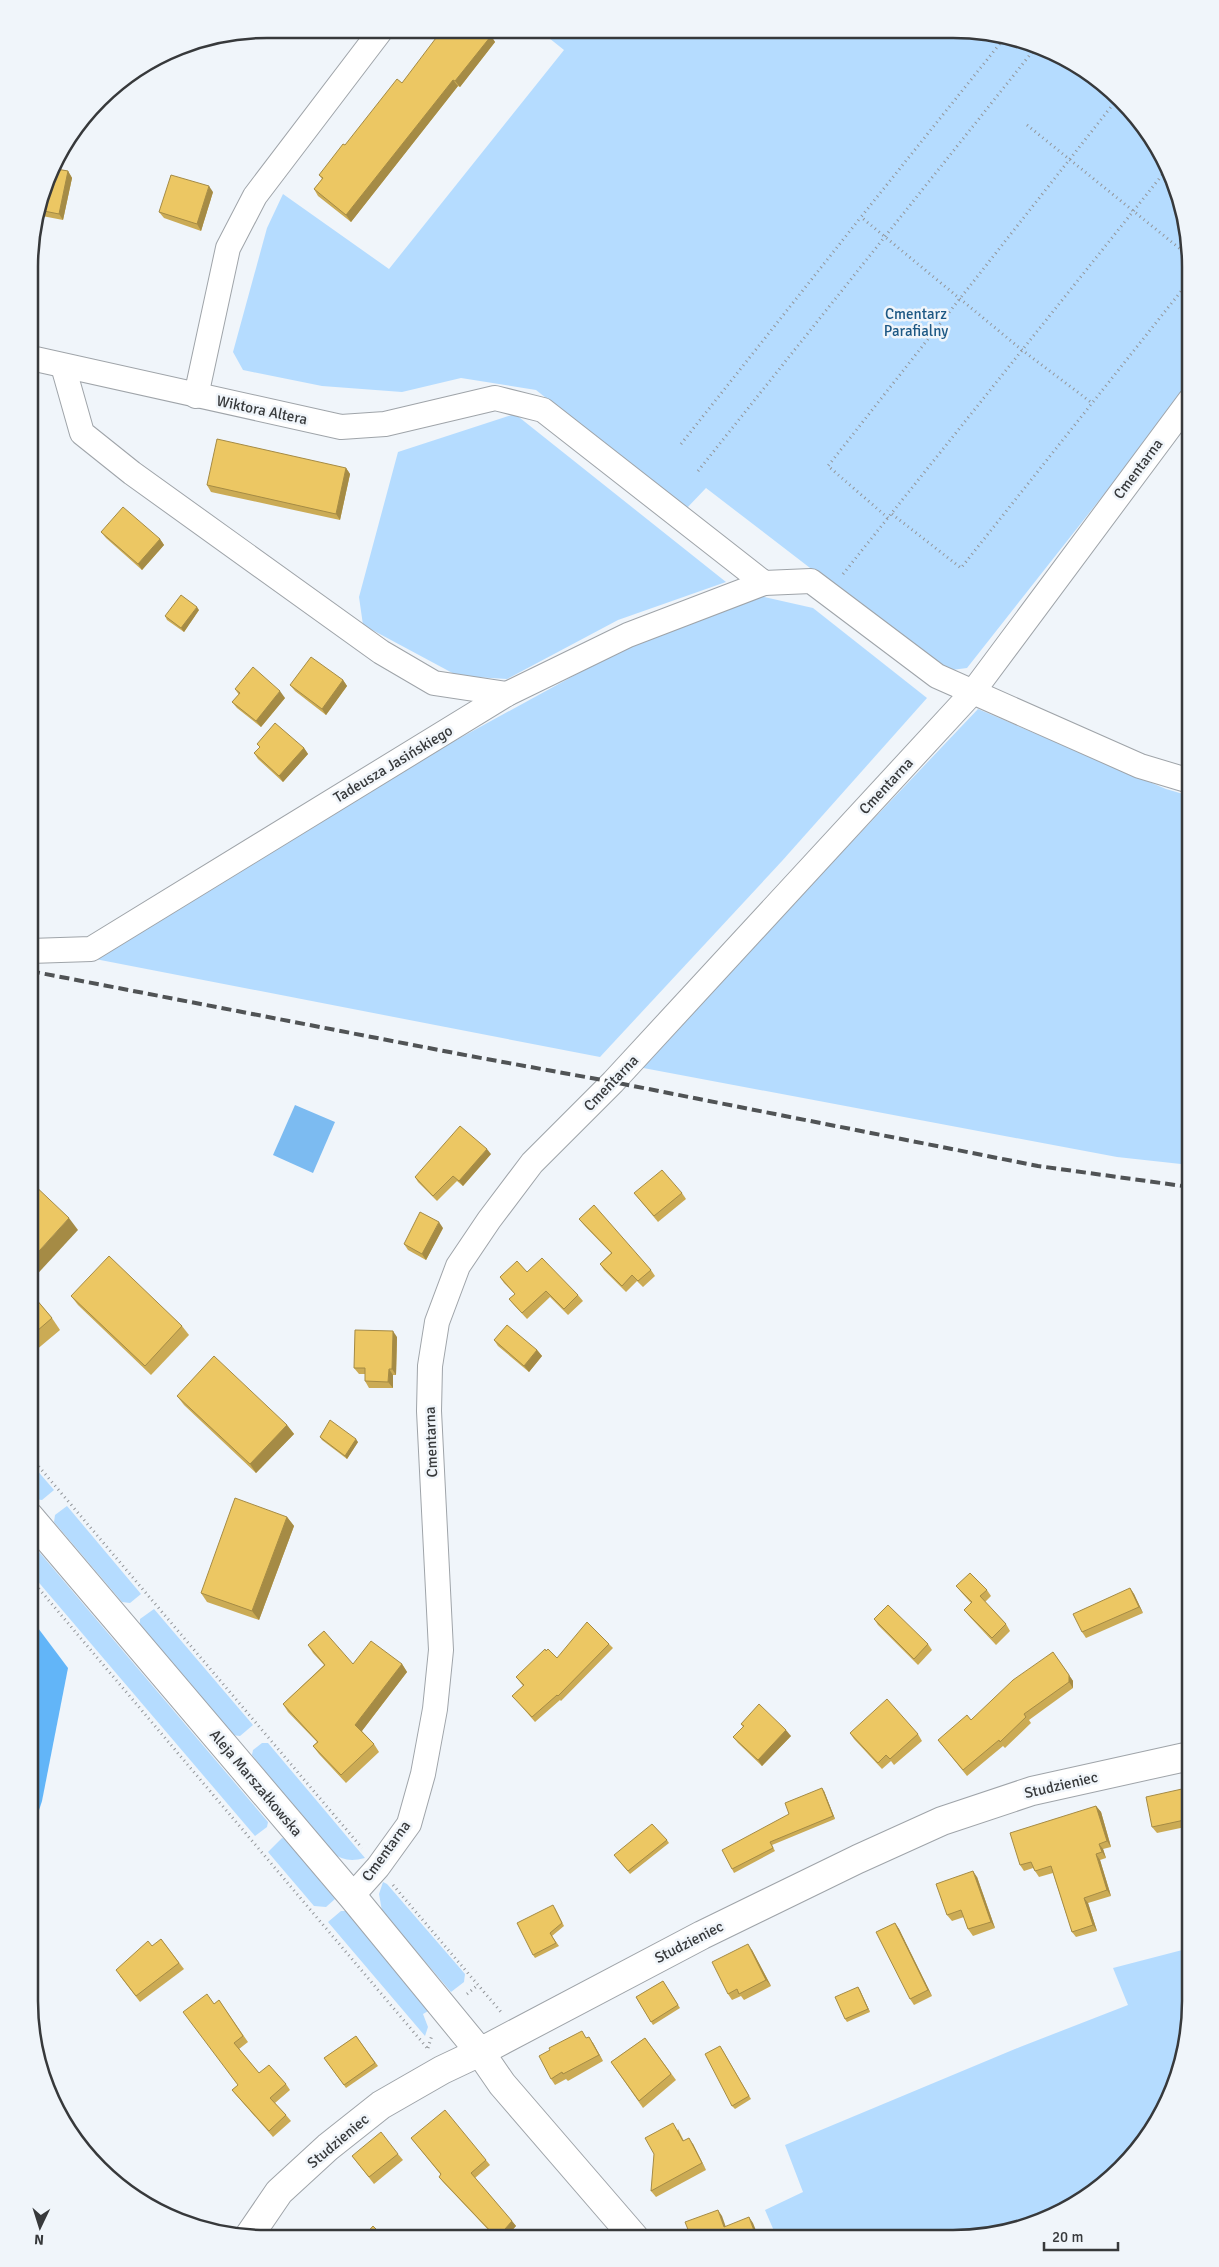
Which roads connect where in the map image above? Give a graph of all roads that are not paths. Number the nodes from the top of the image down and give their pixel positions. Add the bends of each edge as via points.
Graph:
1 (376, 38) edge
2 (38, 360) edge
3 (63, 366) junction
4 (196, 396) junction
5 (1182, 411) edge
6 (764, 583) junction
7 (972, 693) junction
8 (507, 694) junction
9 (1182, 779) edge
10 (38, 951) edge
11 (38, 1527) edge
12 (1182, 1758) edge
13 (352, 1896) junction
14 (480, 2052) junction
15 (253, 2229) edge
16 (628, 2230) edge

1 - 4 street via 255,196 228,248
2 - 3 street, Wiktora Altera
3 - 4 street, Wiktora Altera
3 - 8 street via 82,433 132,473 396,661 434,683
4 - 6 street, Wiktora Altera via 341,427 385,424 495,398 543,410
5 - 7 street, Cmentarna
6 - 7 street, Tadeusza Jasińskiego via 811,581 937,676
6 - 8 street, Tadeusza Jasińskiego via 628,635
7 - 9 street, Tadeusza Jasińskiego via 1007,705 1140,766
7 - 13 street, Cmentarna via 614,1082 532,1163 458,1266 437,1322 430,1366 429,1411 440,1650 435,1709 423,1774 409,1824
8 - 10 street, Tadeusza Jasińskiego via 91,949
11 - 13 main road, Aleja Marszałkowska
12 - 14 main road, Studzieniec via 1032,1791 942,1822 702,1935
13 - 14 main road, Aleja Marszałkowska
14 - 15 main road, Studzieniec via 381,2105 279,2192
14 - 16 main road, Aleja Marszałkowska via 499,2080

